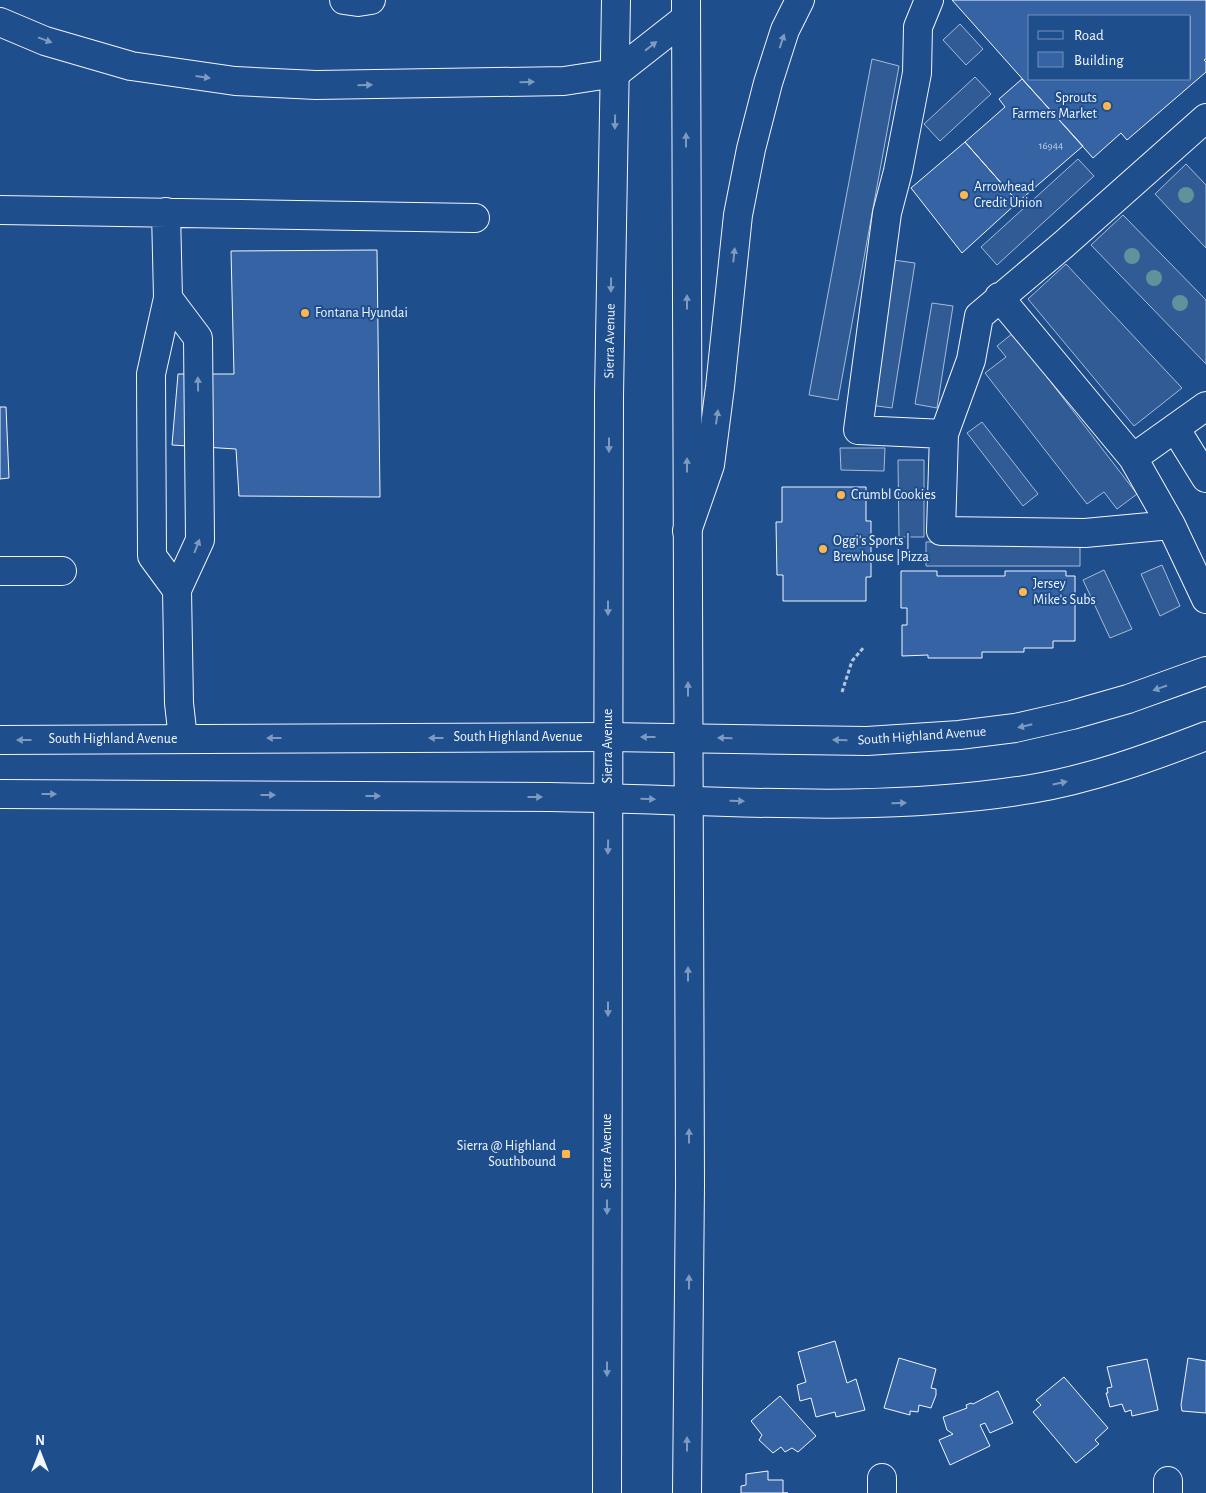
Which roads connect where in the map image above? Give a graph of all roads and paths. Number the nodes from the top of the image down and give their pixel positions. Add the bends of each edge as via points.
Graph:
1 (344, 0) edge
2 (371, 0) edge
3 (616, 0) edge
4 (800, 0) edge
5 (929, 0) edge
6 (686, 9) edge
7 (0, 22) edge
8 (616, 73) junction
9 (1206, 118) edge
10 (0, 210) edge
11 (166, 212) junction
12 (475, 218) dead end
13 (999, 297) junction
14 (168, 298) junction
15 (1206, 406) edge
16 (1175, 428) junction
17 (944, 434) junction
18 (1133, 458) junction
19 (1204, 475) edge
20 (1171, 525) junction
21 (687, 531) junction
22 (0, 571) edge
23 (62, 571) dead end
24 (178, 590) junction
25 (1206, 599) edge
26 (864, 647) dead end
27 (1206, 671) edge
28 (842, 692) dead end
29 (1206, 736) edge
30 (608, 737) junction
31 (688, 738) junction
32 (183, 739) junction
33 (0, 740) edge
34 (0, 794) edge
35 (608, 798) junction
36 (688, 800) junction
37 (607, 1493) edge
38 (687, 1493) edge

1 - 2 main road
3 - 8 main road, Sierra Avenue
21 -> 4 main road via 710,465 738,215 751,149 768,83
5 - 17 main road via 918,27 917,73 898,171 886,213 858,430
8 -> 6 main road
21 -> 6 main road
7 -> 8 main road via 45,41 131,66 235,81 316,85 554,82
8 -> 30 main road, Sierra Avenue via 609,396
9 - 13 main road via 1063,245
10 - 11 main road
11 - 12 main road
11 - 14 main road
13 - 17 main road via 979,316 971,360
13 - 18 main road
14 - 24 main road via 151,374 152,556
24 -> 14 main road via 200,540 198,338
15 - 16 main road
16 - 18 main road
16 - 19 main road
17 - 20 main road via 942,531 1085,533
18 - 20 main road
20 - 25 main road
31 -> 21 main road
22 - 23 main road
24 - 32 main road via 179,703
26 - 28 path via 852,661
27 -> 31 main road, South Highland Avenue via 1128,699 1015,728 867,741
36 -> 29 main road via 868,804 982,796 1089,777
31 -> 30 main road, South Highland Avenue
30 -> 32 main road, South Highland Avenue
30 - 35 main road, Sierra Avenue
31 - 36 main road
32 -> 33 main road, South Highland Avenue
34 -> 35 main road
35 -> 36 main road
35 -> 37 main road, Sierra Avenue
38 -> 36 main road via 690,1195

